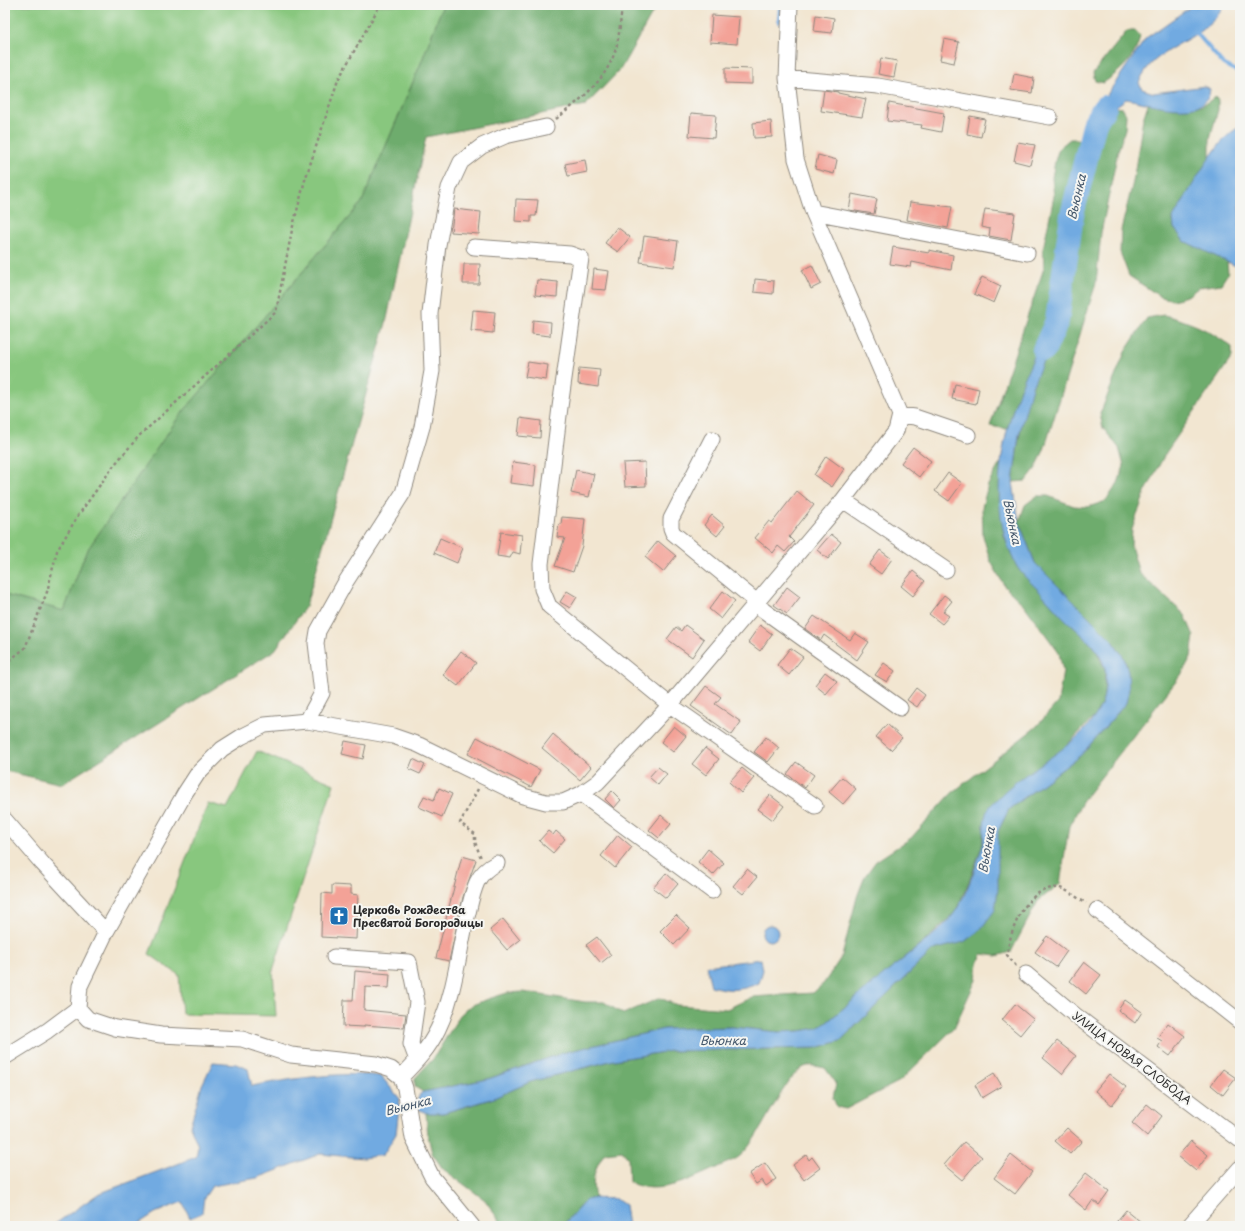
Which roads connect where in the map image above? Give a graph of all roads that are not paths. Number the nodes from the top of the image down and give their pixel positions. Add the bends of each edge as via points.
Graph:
1 (790, 5) edge
2 (787, 78) junction
3 (1050, 117) dead end
4 (546, 127) road end
5 (814, 212) junction
6 (474, 247) dead end
7 (1027, 253) dead end
8 (900, 415) junction
9 (968, 435) dead end
10 (712, 439) dead end
11 (843, 500) junction
12 (946, 570) dead end
13 (757, 602) junction
14 (670, 705) junction
15 (900, 708) dead end
16 (307, 721) junction
17 (581, 794) junction
18 (815, 806) dead end
19 (5, 820) edge
20 (493, 865) road end
21 (712, 891) dead end
22 (1097, 910) road end
23 (106, 932) junction
24 (334, 957) dead end
25 (1026, 974) road end
26 (78, 1008) junction
27 (1240, 1022) edge
28 (5, 1057) edge
29 (417, 1060) junction
30 (403, 1082) junction
31 (1240, 1140) edge
32 (1240, 1168) edge
33 (472, 1226) edge
34 (1189, 1226) edge

1 - 2 street
2 - 3 street via 878,86
2 - 5 street via 796,159
4 - 16 street via 505,136 482,146 461,162 449,188 438,245 430,314 432,371 422,427 403,492 345,583 318,631 316,643 322,693
5 - 7 street
5 - 8 street
6 - 14 street via 570,254 581,258 541,564 542,589 549,606
8 - 9 street via 915,417
8 - 11 street via 896,431
10 - 13 street via 672,519 670,528
11 - 12 street
11 - 13 street
13 - 14 street
13 - 15 street via 763,610
14 - 17 street via 598,782
14 - 18 street
16 - 17 street via 393,736 419,745 523,796 546,802 563,802
16 - 23 street via 265,725 222,749 198,773
17 - 21 street
19 - 23 street
20 - 29 street via 478,880 473,891 450,996 438,1028 425,1052
22 - 27 street
23 - 26 street via 80,986
24 - 29 street via 409,962 417,1002 411,1044
25 - 31 street, УЛИЦА НОВАЯ СЛОБОДА via 1075,1015
26 - 28 street
26 - 30 street via 88,1019 115,1028 161,1035 242,1039 291,1055 376,1064 391,1069
29 - 30 street
30 - 33 street via 413,1138 432,1177
32 - 34 street

